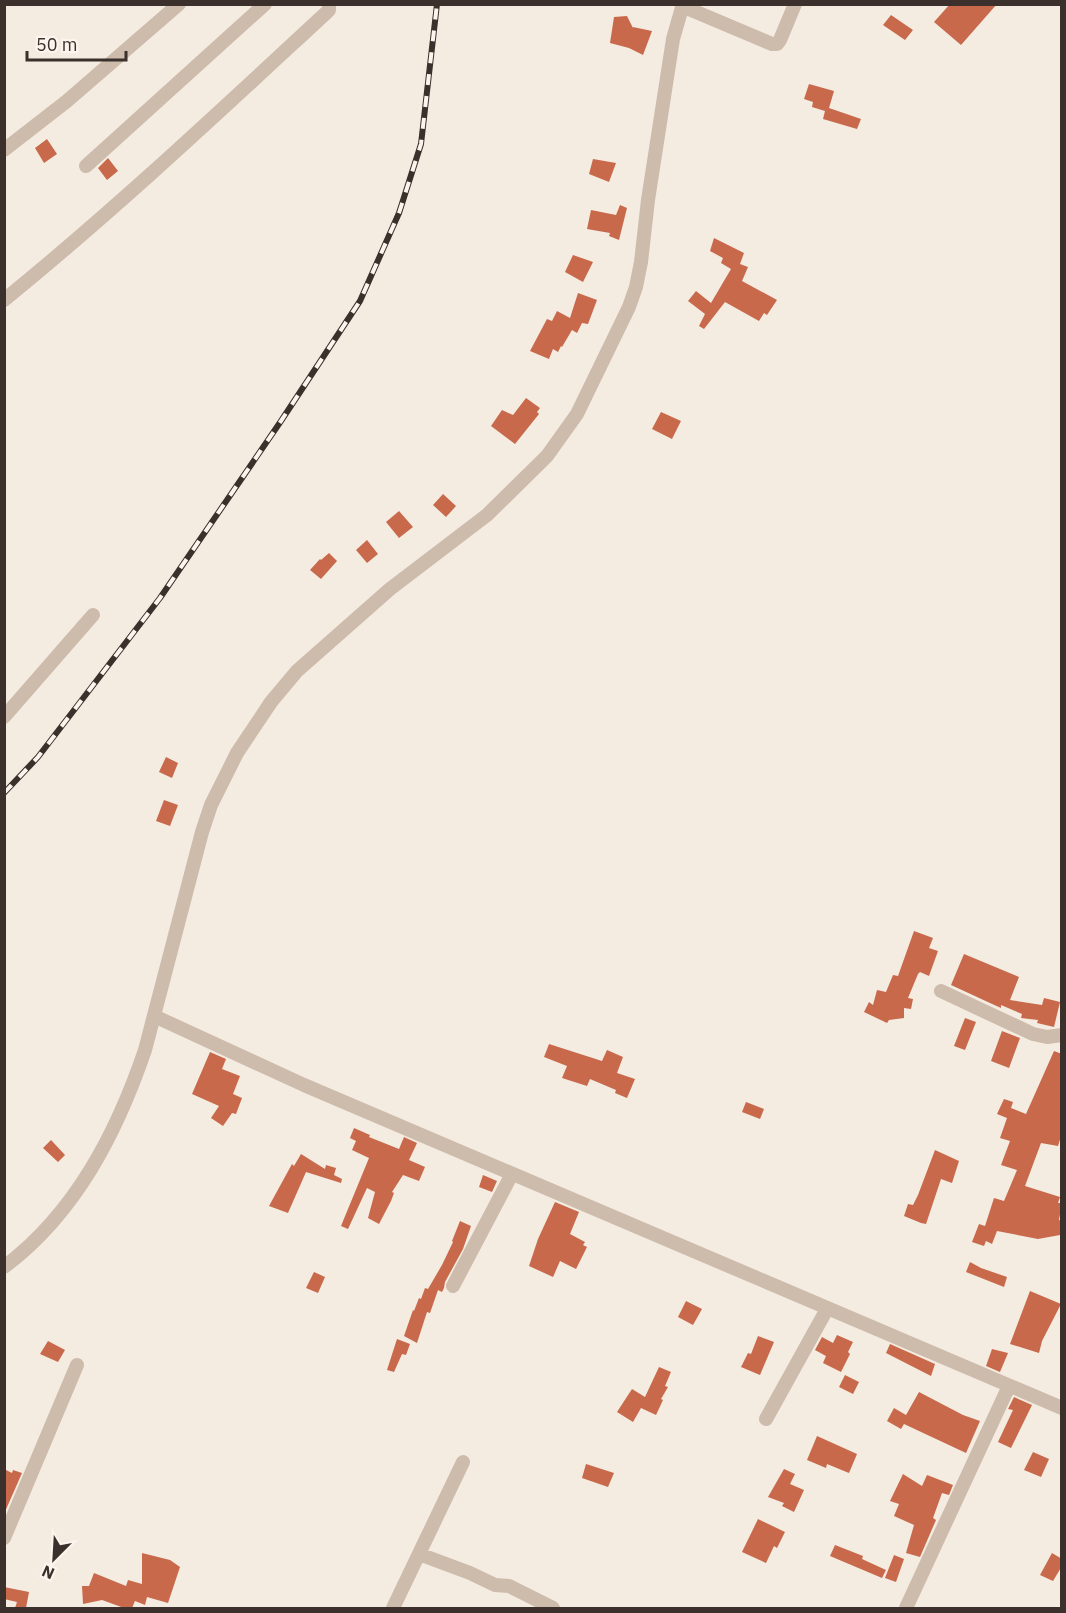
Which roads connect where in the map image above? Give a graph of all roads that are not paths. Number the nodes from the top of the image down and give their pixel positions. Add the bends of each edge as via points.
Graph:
1 (179, 4) edge
2 (264, 4) edge
3 (329, 4) edge
4 (795, 4) edge
5 (683, 5) edge
6 (4, 150) edge
7 (86, 166) dead end
8 (4, 300) edge
9 (93, 615) dead end
10 (4, 717) edge
11 (940, 991) dead end
12 (154, 1016) junction
13 (1062, 1035) edge
14 (512, 1174) junction
15 (4, 1267) edge
16 (453, 1286) dead end
17 (827, 1309) junction
18 (77, 1365) dead end
19 (1009, 1386) junction
20 (1062, 1408) edge
21 (766, 1419) dead end
22 (463, 1462) dead end
23 (4, 1538) edge
24 (419, 1554) junction
25 (393, 1608) edge
26 (553, 1608) edge
27 (906, 1608) edge

1 - 6 street
2 - 7 street
3 - 8 street via 326,13 174,153 78,240
4 - 5 street via 777,44
5 - 12 street via 674,39 636,287 577,414 547,456 487,515 390,589 297,671 271,702 237,753 211,806
9 - 10 street
11 - 13 street via 1033,1034
12 - 14 street
12 - 15 street via 133,1084 88,1175 52,1222
14 - 16 street
14 - 17 street
17 - 19 street
17 - 21 street
18 - 23 street
19 - 20 street
19 - 27 street
22 - 24 street
24 - 25 street
24 - 26 street via 495,1585 509,1586

